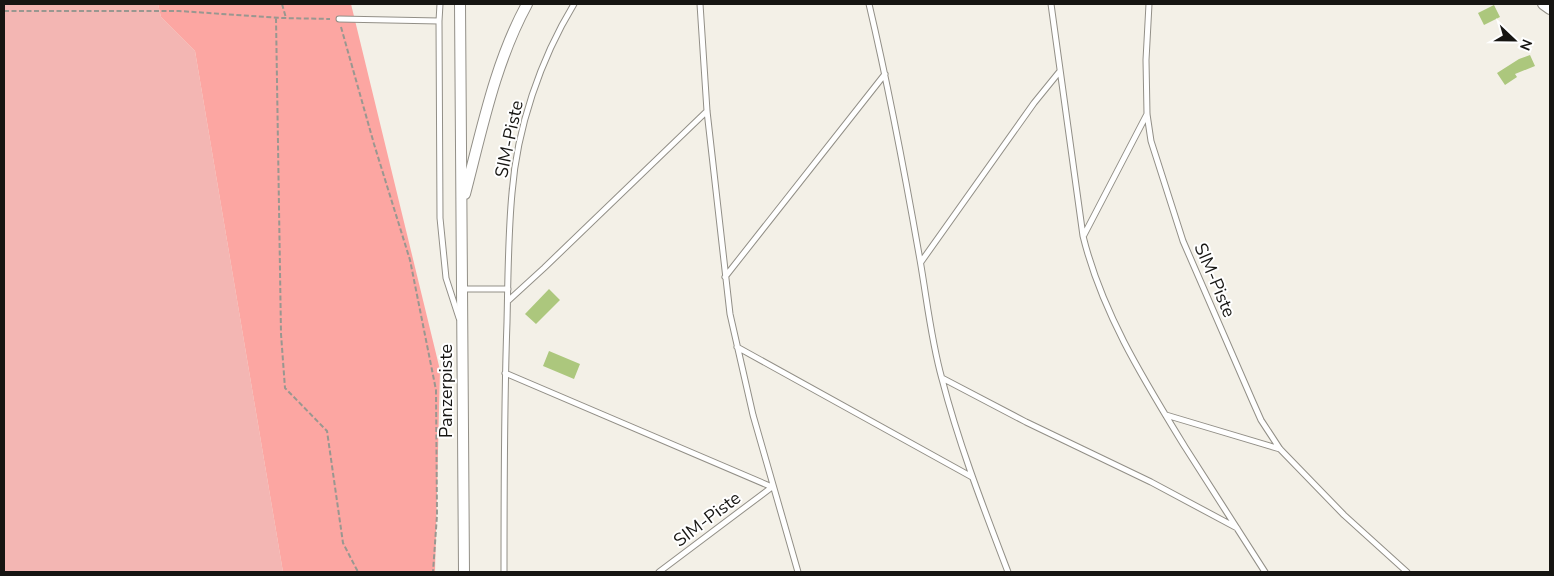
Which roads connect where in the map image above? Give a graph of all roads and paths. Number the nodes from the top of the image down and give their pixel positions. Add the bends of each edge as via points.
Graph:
1 (282, 4) edge
2 (440, 4) edge
3 (460, 4) edge
4 (527, 4) edge
5 (574, 4) edge
6 (700, 4) edge
7 (870, 4) edge
8 (1051, 4) edge
9 (1149, 4) edge
10 (1543, 4) edge
11 (1550, 9) edge
12 (4, 11) edge
13 (276, 18) junction
14 (286, 18) junction
15 (339, 19) junction
16 (439, 21) junction
17 (1060, 71) junction
18 (885, 74) junction
19 (707, 111) junction
20 (1147, 114) junction
21 (461, 209) junction
22 (1083, 236) junction
23 (920, 262) junction
24 (725, 277) junction
25 (462, 289) junction
26 (508, 289) junction
27 (508, 301) junction
28 (462, 328) junction
29 (737, 347) junction
30 (506, 373) junction
31 (942, 378) junction
32 (1166, 415) junction
33 (1280, 449) junction
34 (972, 477) junction
35 (772, 487) junction
36 (1237, 528) junction
37 (358, 572) edge
38 (433, 572) edge
39 (464, 572) edge
40 (504, 572) edge
41 (659, 572) edge
42 (798, 572) edge
43 (1008, 572) edge
44 (1264, 572) edge
45 (1407, 572) edge

1 - 14 path
2 - 16 lane
3 - 21 street, Panzerpiste
4 - 21 street, Panzerpiste via 502,58
5 - 26 lane, SIM-Piste via 548,54 522,134 512,192
6 - 19 lane
7 - 18 lane
8 - 17 lane
9 - 20 lane, SIM-Piste
10 - 11 street
12 - 13 path via 179,11
13 - 14 path
13 - 37 path via 281,334 285,388 327,431 342,543
14 - 15 path
15 - 16 lane
15 - 38 path via 410,260 436,390 437,515
16 - 28 lane via 440,218 446,278
17 - 22 lane
17 - 23 lane
18 - 23 lane
18 - 24 lane
19 - 24 lane
19 - 27 lane
20 - 22 lane, SIM-Piste
20 - 33 lane, SIM-Piste via 1151,141 1183,241 1261,420
21 - 25 street, Panzerpiste
22 - 32 lane via 1104,300 1142,376
23 - 31 lane
24 - 29 lane
25 - 26 lane
25 - 28 street, Panzerpiste
26 - 27 lane, SIM-Piste
27 - 30 lane, SIM-Piste
28 - 39 street, Panzerpiste
29 - 34 lane
29 - 35 lane
30 - 35 lane, SIM-Piste
30 - 40 lane, SIM-Piste
31 - 34 lane
31 - 36 lane
32 - 33 lane, SIM-Piste
32 - 36 lane
33 - 45 lane, SIM-Piste via 1344,515
34 - 43 lane
35 - 41 lane, SIM-Piste
35 - 42 lane
36 - 44 lane

